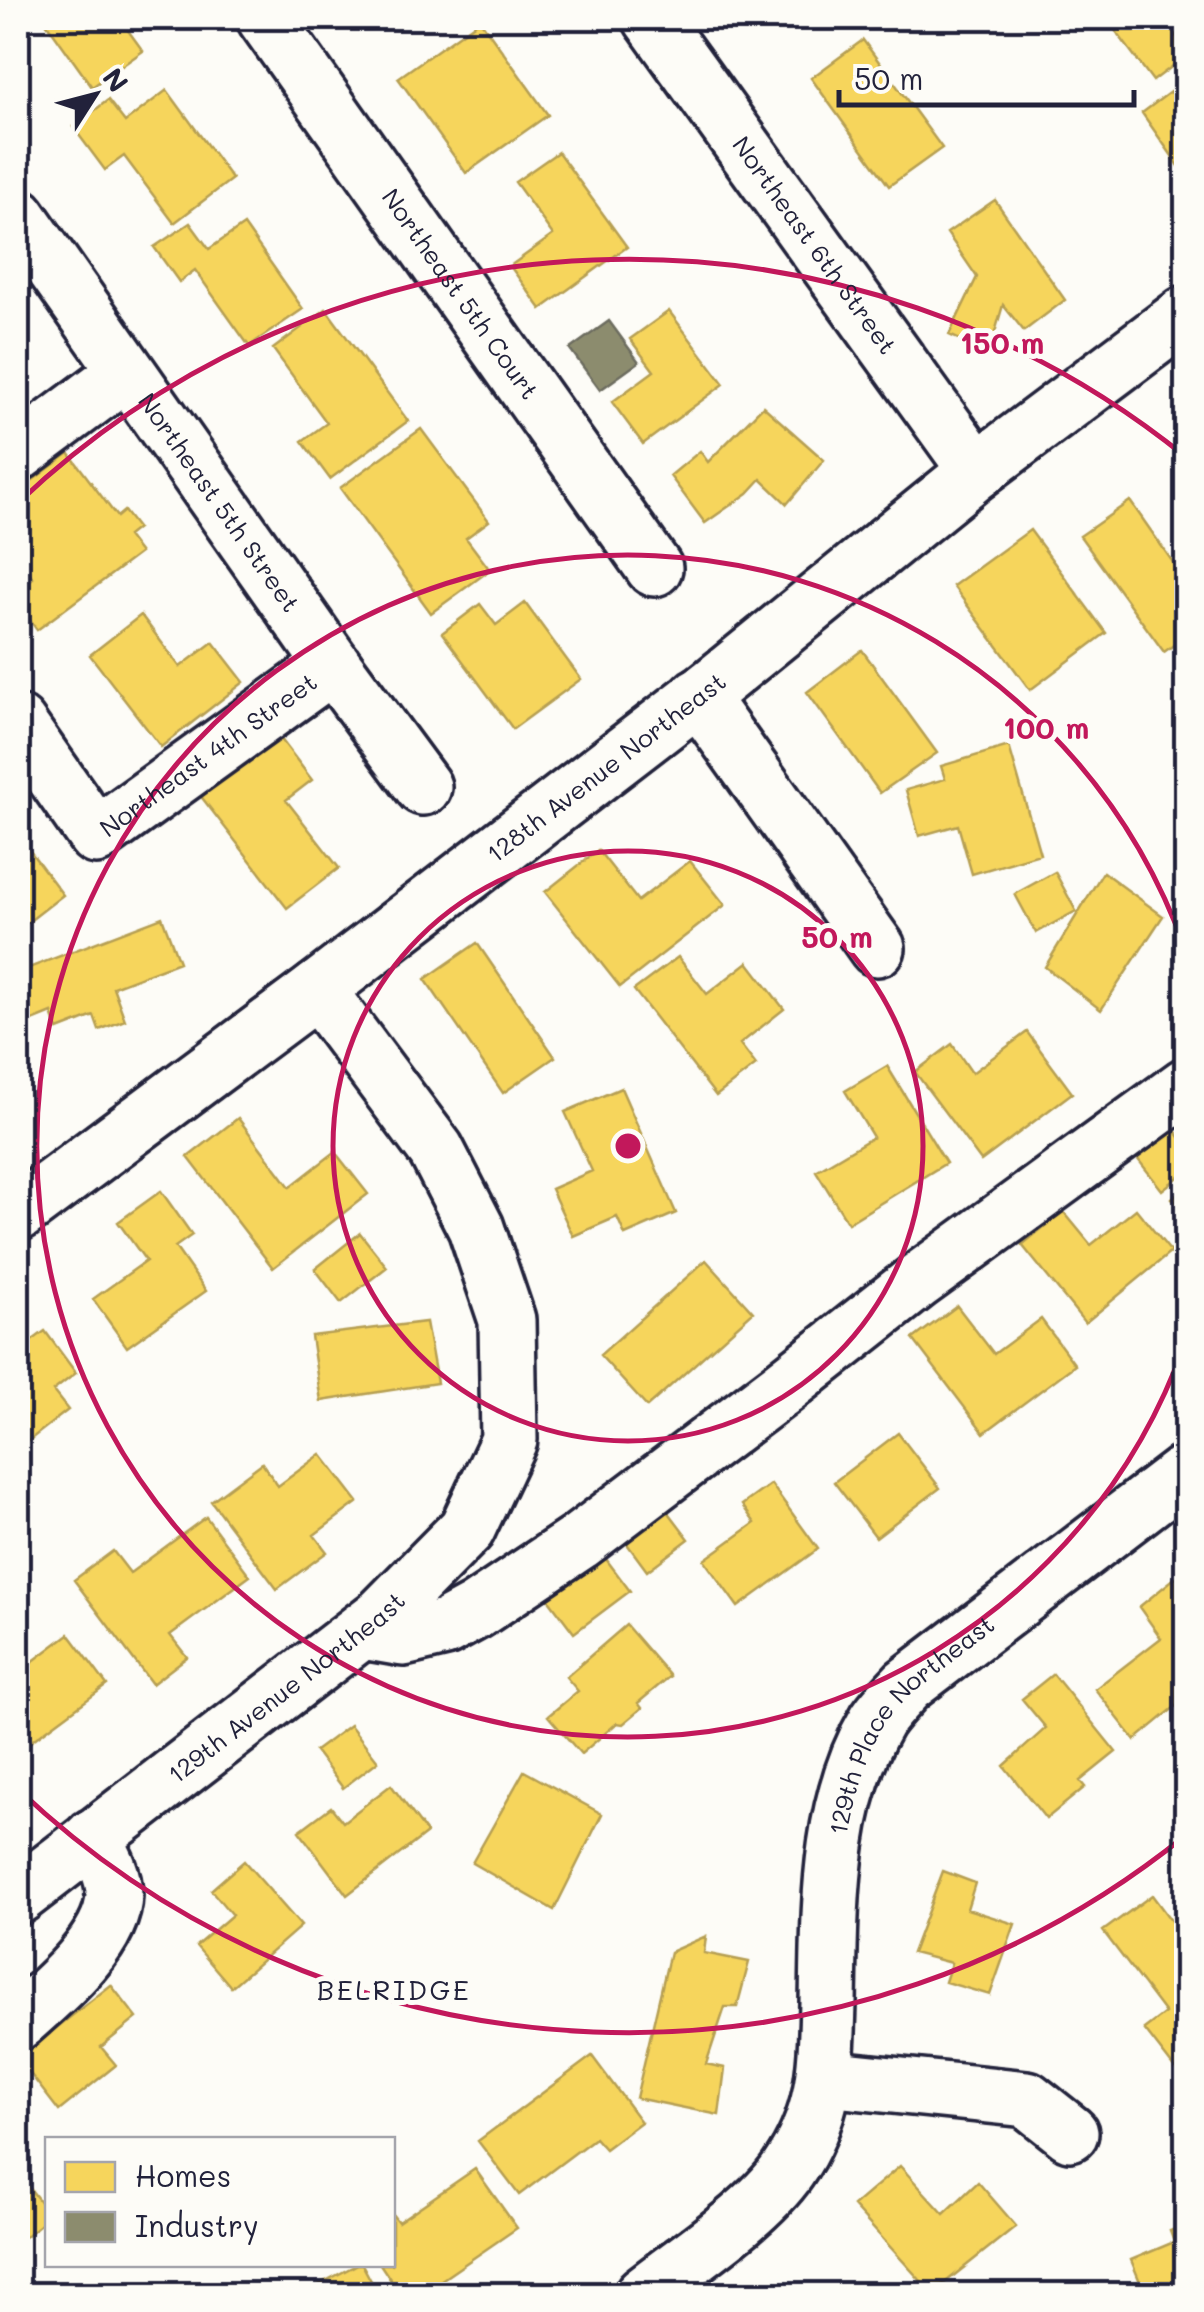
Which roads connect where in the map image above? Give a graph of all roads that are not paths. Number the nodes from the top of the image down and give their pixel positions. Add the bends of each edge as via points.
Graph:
1 (265, 18) edge
2 (650, 18) edge
3 (18, 216) edge
4 (1186, 314) edge
5 (126, 372) junction
6 (18, 453) edge
7 (977, 472) junction
8 (654, 568) dead end
9 (333, 665) junction
10 (698, 696) junction
11 (18, 724) edge
12 (423, 788) dead end
13 (877, 948) dead end
14 (317, 990) junction
15 (1186, 1086) edge
16 (18, 1213) edge
17 (1186, 1472) edge
18 (362, 1631) junction
19 (92, 1837) junction
20 (18, 1896) edge
21 (18, 2022) edge
22 (825, 2078) junction
23 (1070, 2133) dead end
24 (643, 2294) edge

1 - 8 street, Northeast 5th Court
2 - 7 street, Northeast 6th Street
3 - 5 street, Northeast 5th Street
4 - 7 street, 128th Avenue Northeast
5 - 6 street
5 - 9 street, Northeast 5th Street
7 - 10 street, 128th Avenue Northeast
9 - 11 street, Northeast 4th Street via 96,836
9 - 12 street, Northeast 5th Street
10 - 13 street
10 - 14 street, 128th Avenue Northeast
14 - 16 street, 128th Avenue Northeast
14 - 18 street, 129th Avenue Northeast via 436,1150 476,1228 506,1320 509,1440 467,1529
15 - 18 street via 918,1281 579,1542 476,1612 403,1638
17 - 22 street, 129th Place Northeast via 907,1685 878,1719 840,1818 831,1886
18 - 19 street, 129th Avenue Northeast
19 - 20 street, 129th Avenue Northeast
19 - 21 street via 114,1891 111,1919 97,1943
22 - 23 street via 1027,2099
22 - 24 street, 129th Place Northeast via 818,2112 786,2174

